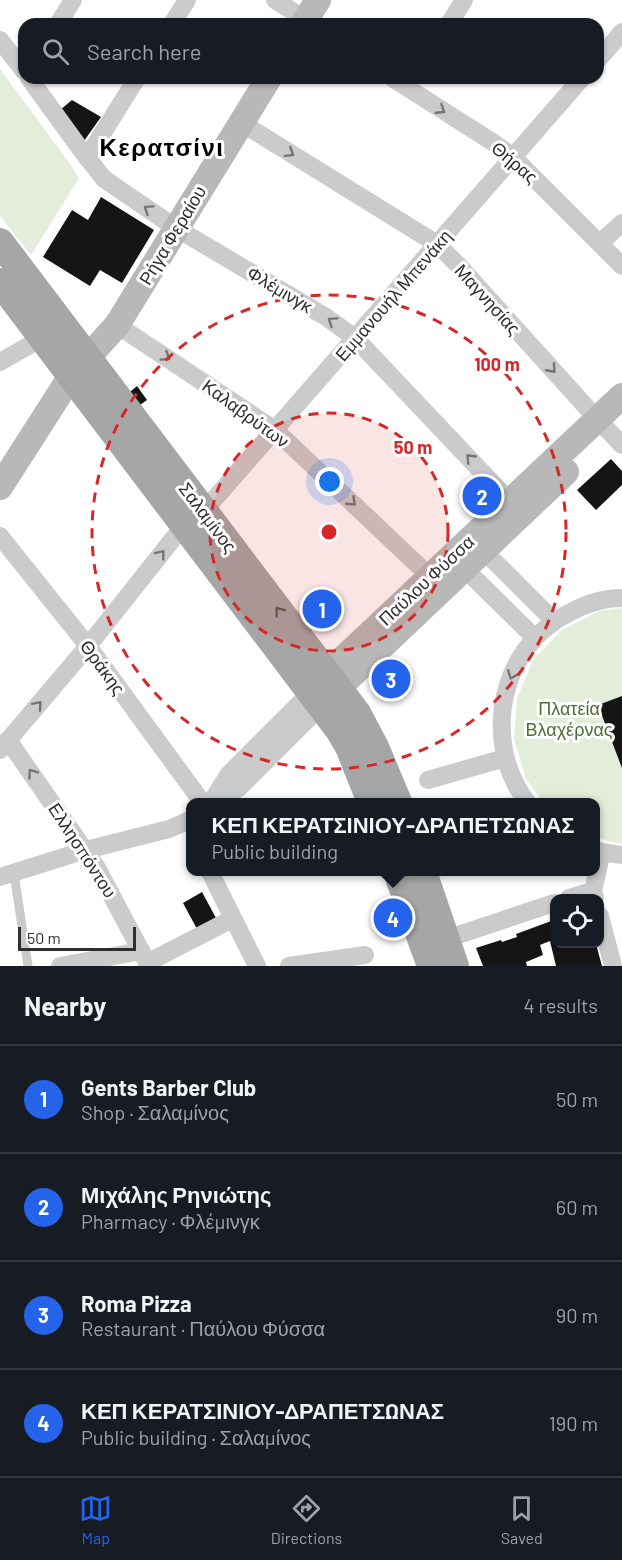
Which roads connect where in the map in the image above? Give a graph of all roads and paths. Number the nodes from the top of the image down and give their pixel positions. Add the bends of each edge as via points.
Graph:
1 (73, 0) edge
2 (187, 0) edge
3 (275, 0) edge
4 (464, 0) edge
5 (310, 17) edge
6 (62, 18) edge
7 (176, 18) edge
8 (453, 18) edge
9 (622, 32) edge
10 (0, 40) edge
11 (604, 53) edge
12 (18, 63) edge
13 (33, 84) edge
14 (134, 84) edge
15 (265, 84) edge
16 (413, 84) edge
17 (577, 84) edge
18 (240, 122) junction
19 (513, 157) junction
20 (87, 158) junction
21 (622, 222) edge
22 (176, 228) junction
23 (0, 242) edge
24 (600, 243) junction
25 (437, 244) junction
26 (622, 266) edge
27 (0, 282) edge
28 (117, 325) junction
29 (42, 338) junction
30 (355, 338) junction
31 (0, 362) edge
32 (79, 367) junction
33 (622, 396) edge
34 (613, 429) edge
35 (275, 430) junction
36 (0, 487) edge
37 (517, 508) junction
38 (194, 518) junction
39 (0, 536) edge
40 (483, 551) junction
41 (465, 569) junction
42 (437, 583) junction
43 (622, 598) edge
44 (554, 621) junction
45 (535, 638) junction
46 (88, 646) junction
47 (324, 690) junction
48 (4, 745) edge
49 (505, 758) junction
50 (428, 780) dead end
51 (199, 798) edge
52 (214, 798) edge
53 (223, 798) edge
54 (369, 798) edge
55 (396, 798) edge
56 (524, 798) edge
57 (186, 825) edge
58 (86, 850) junction
59 (600, 851) edge
60 (622, 855) edge
61 (7, 875) edge
62 (212, 876) edge
63 (398, 876) edge
64 (424, 876) edge
65 (596, 876) edge
66 (594, 894) edge
67 (550, 905) edge
68 (232, 919) junction
69 (604, 931) edge
70 (446, 939) junction
71 (364, 955) dead end
72 (145, 960) edge
73 (90, 963) edge
74 (28, 966) edge
75 (60, 966) edge
76 (257, 966) edge
77 (289, 966) edge
78 (431, 966) edge
79 (455, 966) edge
80 (613, 966) edge

1 - 6 street
2 - 7 street
3 - 5 street
4 - 8 street
9 - 11 street
10 - 12 street
13 - 20 street, Φλέμινγκ
14 - 20 street
15 - 18 street, Ρήγα Φεραίου
16 -> 19 street, Θήρας
17 - 19 street, Εμμανουήλ Μπενάκη
18 - 22 street, Ρήγα Φεραίου
18 -> 25 street, Μαγνησίας
19 - 24 street, Θήρας
19 - 25 street, Εμμανουήλ Μπενάκη
22 -> 20 street, Φλέμινγκ via 104,179
21 - 24 street
22 - 28 street, Ρήγα Φεραίου
30 -> 22 street, Φλέμινγκ
23 - 32 main road, Σαλαμίνος
24 - 26 street, Θήρας
25 - 30 street, Εμμανουήλ Μπενάκη
25 -> 34 street, Μαγνησίας
27 - 29 main road, Σαλαμίνος
28 - 32 street, Ρήγα Φεραίου
28 -> 35 street, Καλαβρύτων
29 - 31 street
29 - 32 main road, Σαλαμίνος
30 - 35 street, Εμμανουήλ Μπενάκη
37 -> 30 street, Φλέμινγκ
32 - 36 street, Ρήγα Φεραίου
32 - 38 main road, Σαλαμίνος
32 - 38 main road, Σαλαμίνος via 116,385 139,415
33 - 34 street, Παύλου Φύσσα
34 - 37 street, Παύλου Φύσσα
35 - 38 street, Εμμανουήλ Μπενάκη
35 -> 42 street, Καλαβρύτων
37 - 40 street, Παύλου Φύσσα
37 - 42 street, Παύλου Φύσσα
46 -> 38 street, Εμμανουήλ Μπενάκη
38 - 47 main road, Σαλαμίνος
39 - 46 street, Θράκης
40 - 41 street, Παύλου Φύσσα
40 - 44 street
41 - 42 street, Παύλου Φύσσα
41 - 45 street
42 - 47 street, Παύλου Φύσσα
43 - 44 street via 581,606
44 - 45 street
45 -> 49 street via 516,664 504,694 500,726
48 -> 46 street, Εμμανουήλ Μπενάκη
46 - 51 street, Θράκης
47 - 52 street via 229,774
47 - 53 street via 239,788
47 - 54 main road, Σαλαμίνος
47 - 55 main road, Σαλαμίνος via 357,713
58 -> 48 street, Ελλησπόντου
49 - 50 street
49 - 56 street
57 - 58 street
58 - 61 street
58 - 72 street, Ελλησπόντου
59 - 60 street
61 - 74 lane
62 - 68 street
63 - 78 main road
64 - 70 main road
65 - 66 street
67 - 70 street
68 - 72 street
68 - 76 street
69 - 80 street
70 - 79 main road
71 - 77 street
72 - 73 street
73 - 75 street

